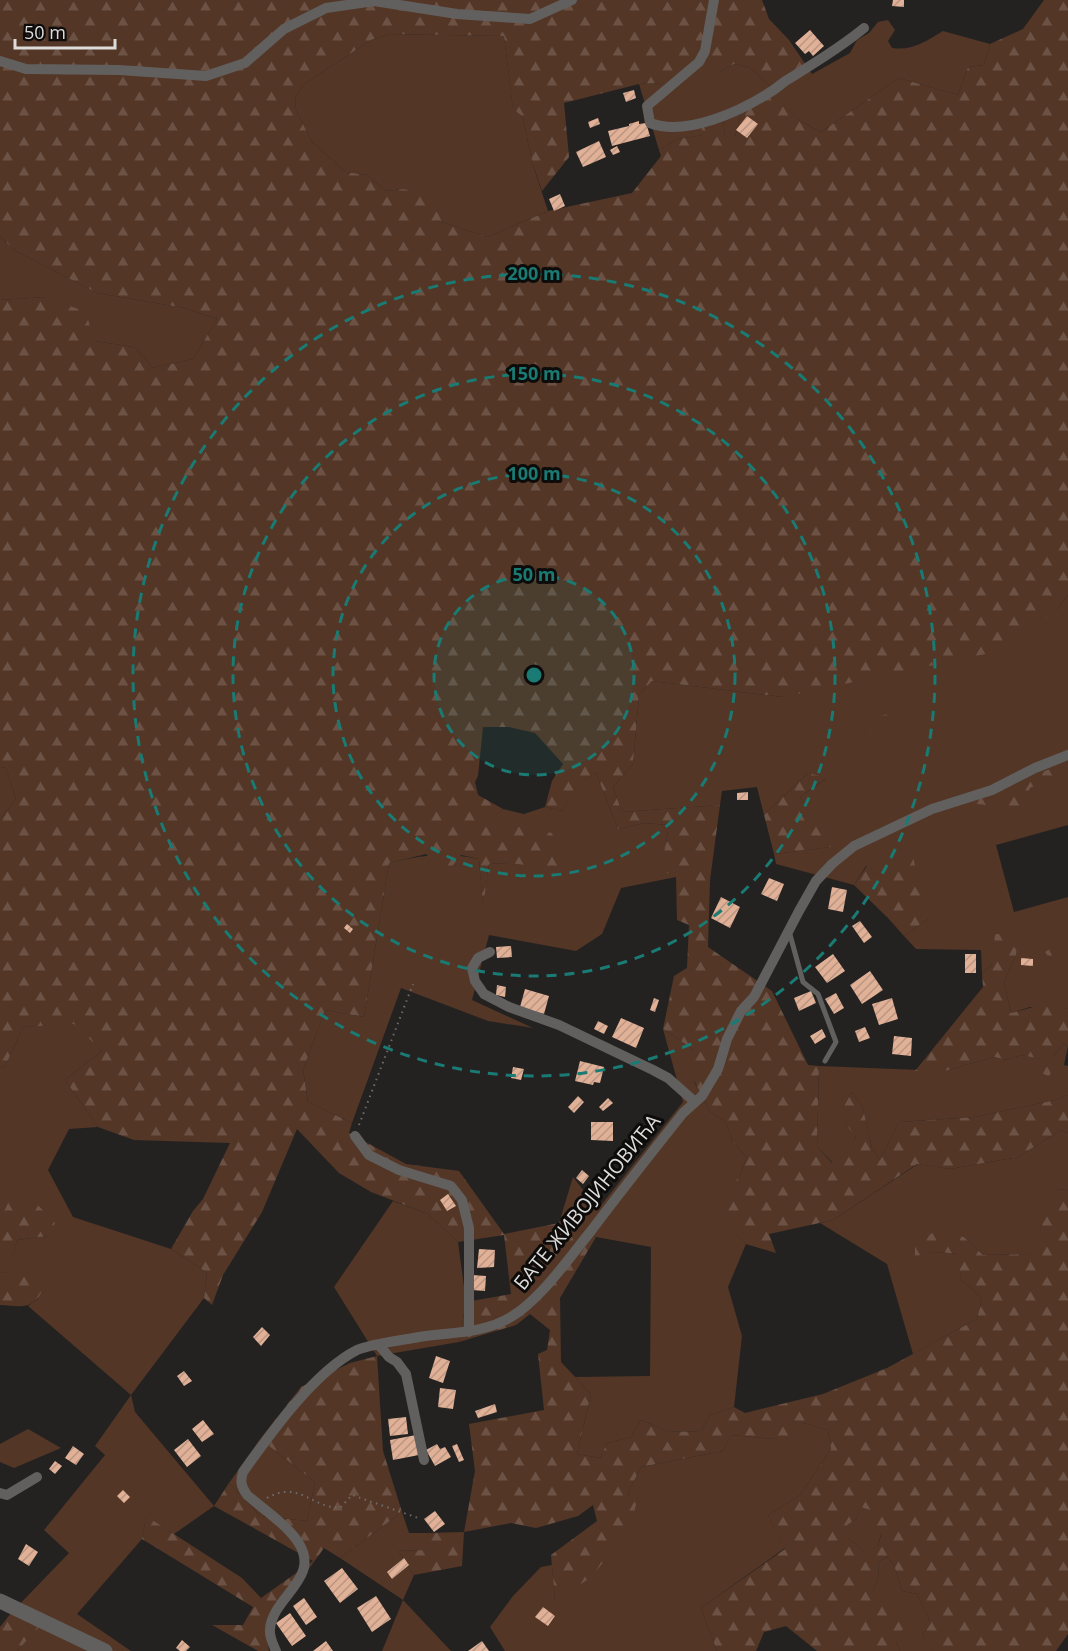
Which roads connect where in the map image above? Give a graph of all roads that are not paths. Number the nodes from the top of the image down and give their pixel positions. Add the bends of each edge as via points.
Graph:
1 (572, 0) edge
2 (714, 0) edge
3 (864, 28) dead end
4 (0, 61) edge
5 (1068, 755) edge
6 (789, 929) junction
7 (490, 952) dead end
8 (825, 1061) dead end
9 (695, 1102) junction
10 (355, 1136) road end
11 (469, 1332) junction
12 (379, 1345) junction
13 (424, 1460) dead end
14 (37, 1477) dead end
15 (0, 1493) edge
16 (0, 1601) edge
17 (105, 1651) edge
18 (276, 1651) edge

1 - 4 street via 530,19 457,14 374,1 326,8 284,29 245,63 206,76 26,69
2 - 3 street via 705,51 699,62 647,106 650,123 672,128 736,111 773,91
5 - 6 street, БАТЕ ЖИВОЈИНОВИЋА via 992,790 932,809 854,846 816,881
6 - 8 lane via 803,982 818,994 836,1042
6 - 9 street, БАТЕ ЖИВОЈИНОВИЋА via 754,997 741,1011 718,1068
7 - 9 street via 478,958 472,968 484,994 653,1070
9 - 11 street, БАТЕ ЖИВОЈИНОВИЋА via 529,1303 501,1323
10 - 11 street via 369,1155 399,1170 451,1186 462,1200 470,1228
11 - 12 street, БАТЕ ЖИВОЈИНОВИЋА
12 - 13 street via 406,1374
12 - 18 street, БАТЕ ЖИВОЈИНОВИЋА via 359,1349 312,1386 274,1429 240,1479 241,1487 294,1536 304,1553 303,1574 274,1615 270,1628
14 - 15 street via 7,1495
16 - 17 street

